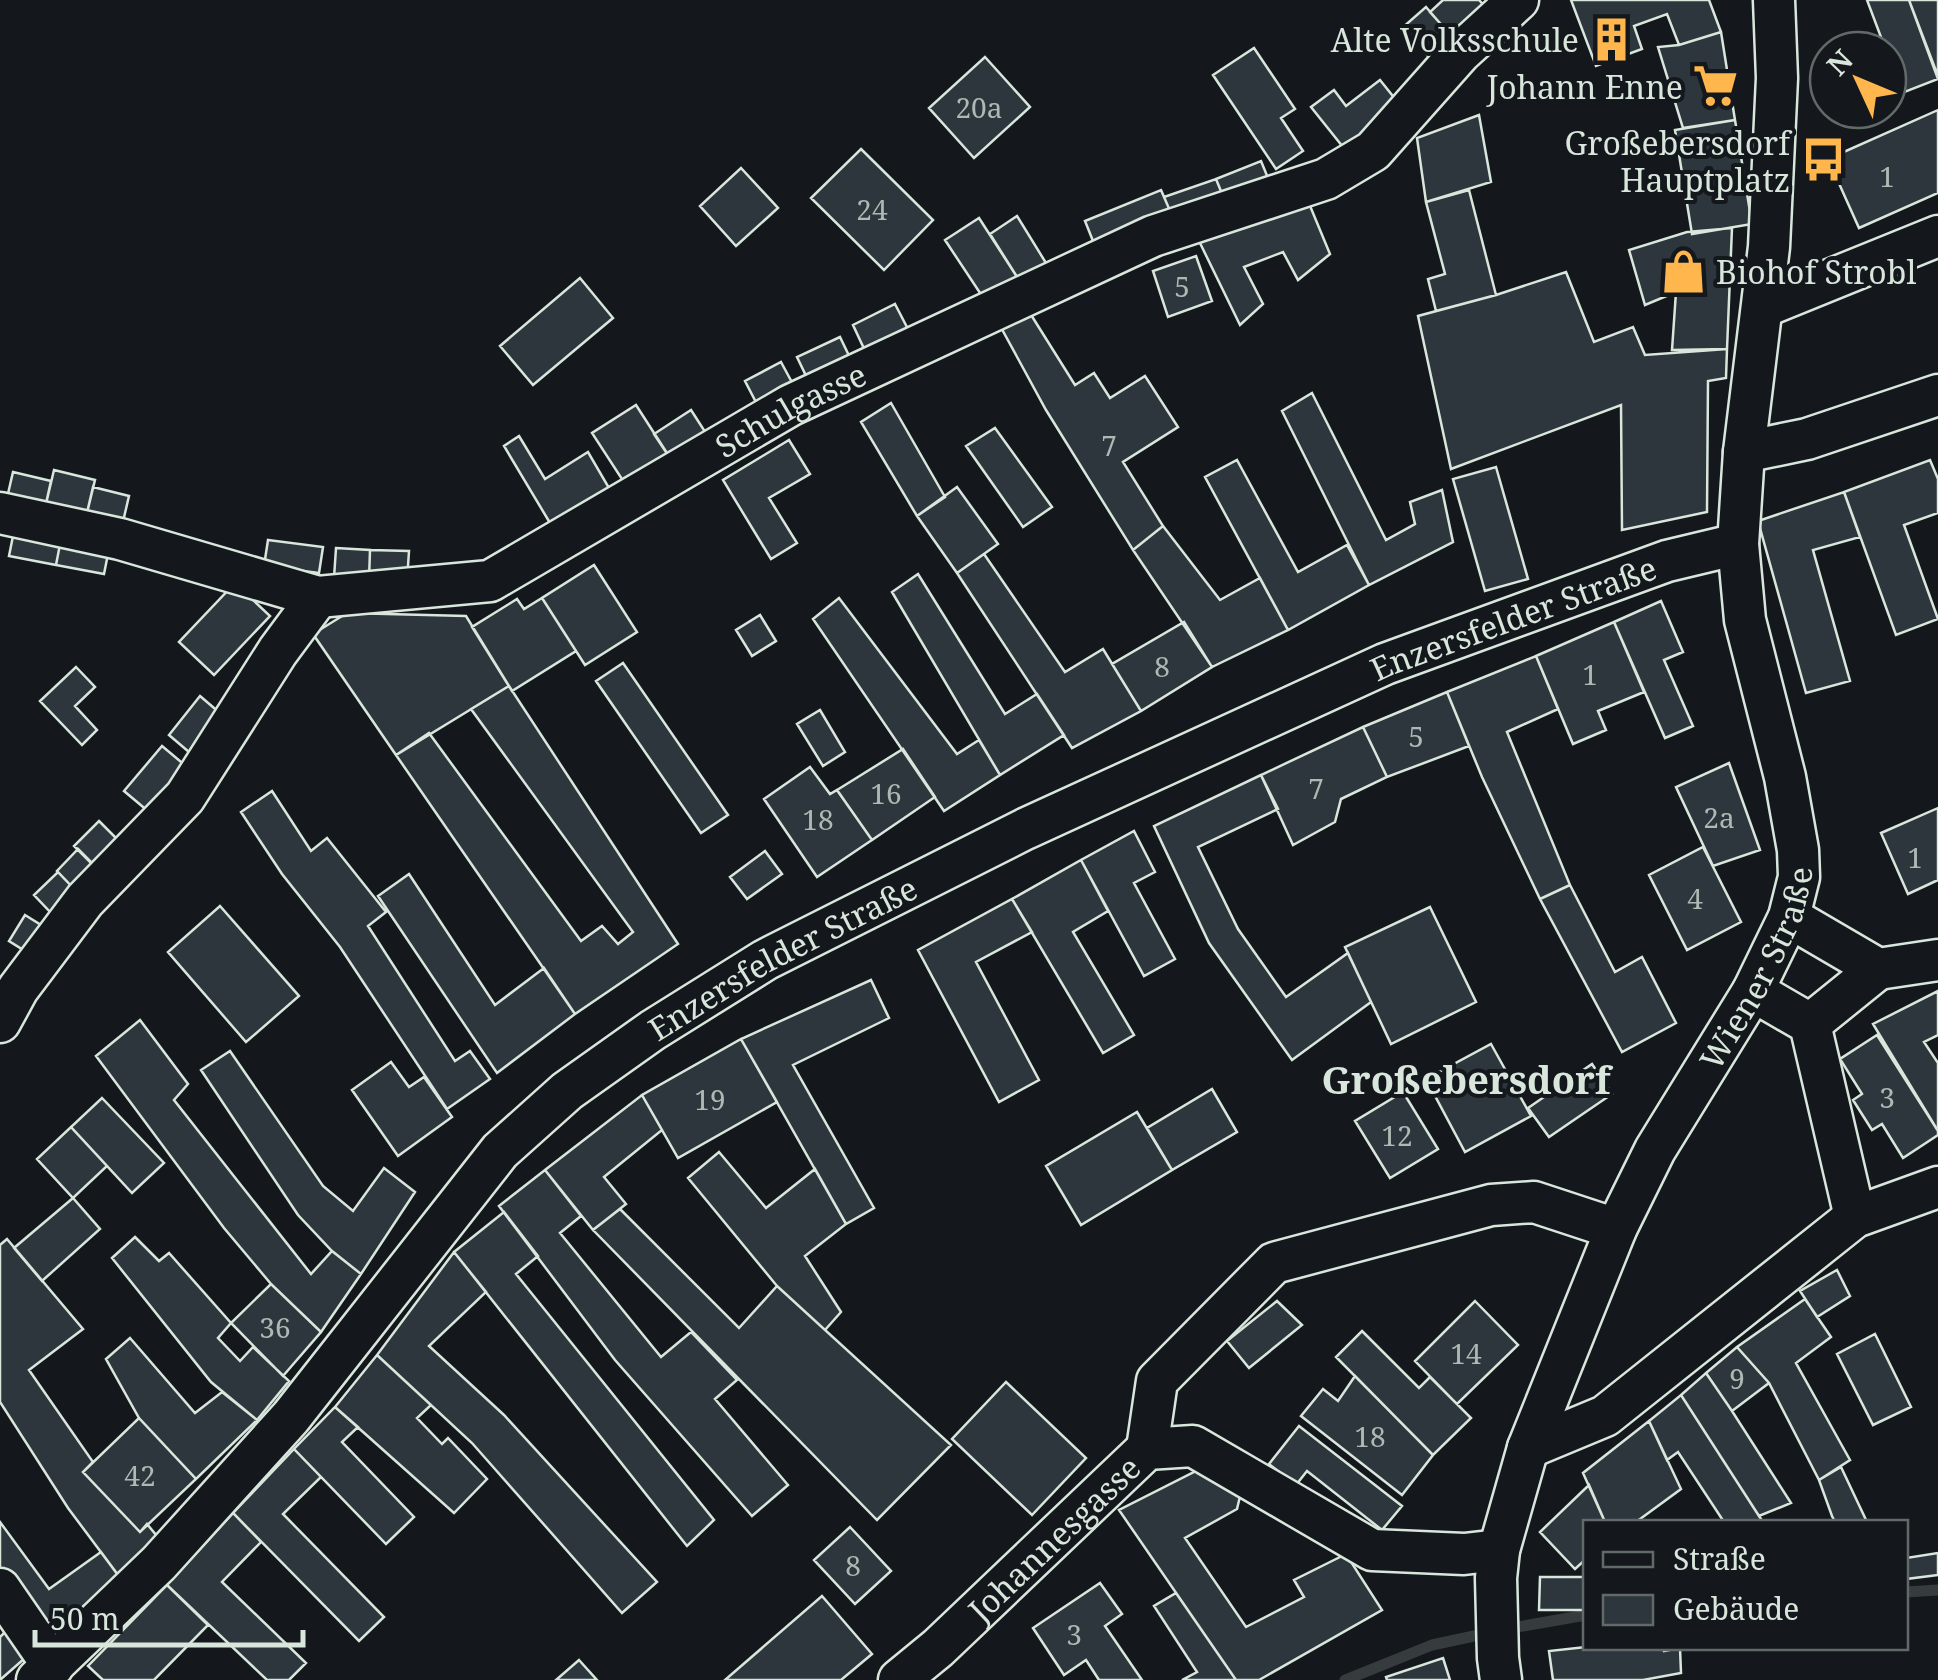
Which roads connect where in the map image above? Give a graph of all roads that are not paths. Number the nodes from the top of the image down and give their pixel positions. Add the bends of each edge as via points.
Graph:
1 (1518, 0) edge
2 (1774, 0) edge
3 (1936, 243) edge
4 (1763, 307) junction
5 (1938, 395) edge
6 (1744, 452) junction
7 (0, 513) edge
8 (1738, 544) junction
9 (318, 596) junction
10 (1789, 916) junction
11 (1938, 960) edge
12 (1878, 969) junction
13 (1753, 991) junction
14 (9, 1005) edge
15 (1810, 1024) junction
16 (1938, 1187) edge
17 (1855, 1216) junction
18 (1616, 1230) junction
19 (1528, 1448) junction
20 (1147, 1449) junction
21 (1498, 1564) junction
22 (0, 1589) edge
23 (1500, 1669) edge
24 (45, 1673) edge
25 (899, 1680) edge

1 - 9 street, Schulgasse via 1460,53 1373,151 1326,179 1153,236 790,405 490,581
2 - 4 street, Wiener Straße via 1777,78
3 - 4 street
4 - 6 street, Wiener Straße
5 - 6 street via 1808,439
6 - 8 street, Wiener Straße
7 - 9 street, Schulgasse via 120,539
8 - 10 street, Wiener Straße via 1745,620 1798,850
8 - 24 street, Enzersfelder Straße via 1666,561 1367,672 1024,829 766,960 652,1030 567,1091 500,1151 291,1417 159,1563
9 - 14 street via 185,796 85,900
10 - 12 street
10 - 13 street, Wiener Straße
11 - 12 street
12 - 15 street
13 - 15 street
13 - 18 street, Wiener Straße via 1655,1150
15 - 17 street
16 - 17 street
17 - 19 street via 1605,1416
18 - 19 street, Wiener Straße
18 - 20 street via 1534,1202 1491,1205 1274,1263 1157,1381
19 - 21 street, Wiener Straße
20 - 21 street, Johannesgasse via 1192,1446 1372,1550 1464,1554
20 - 25 street, Johannesgasse
21 - 23 street, Wiener Straße
22 - 24 street

